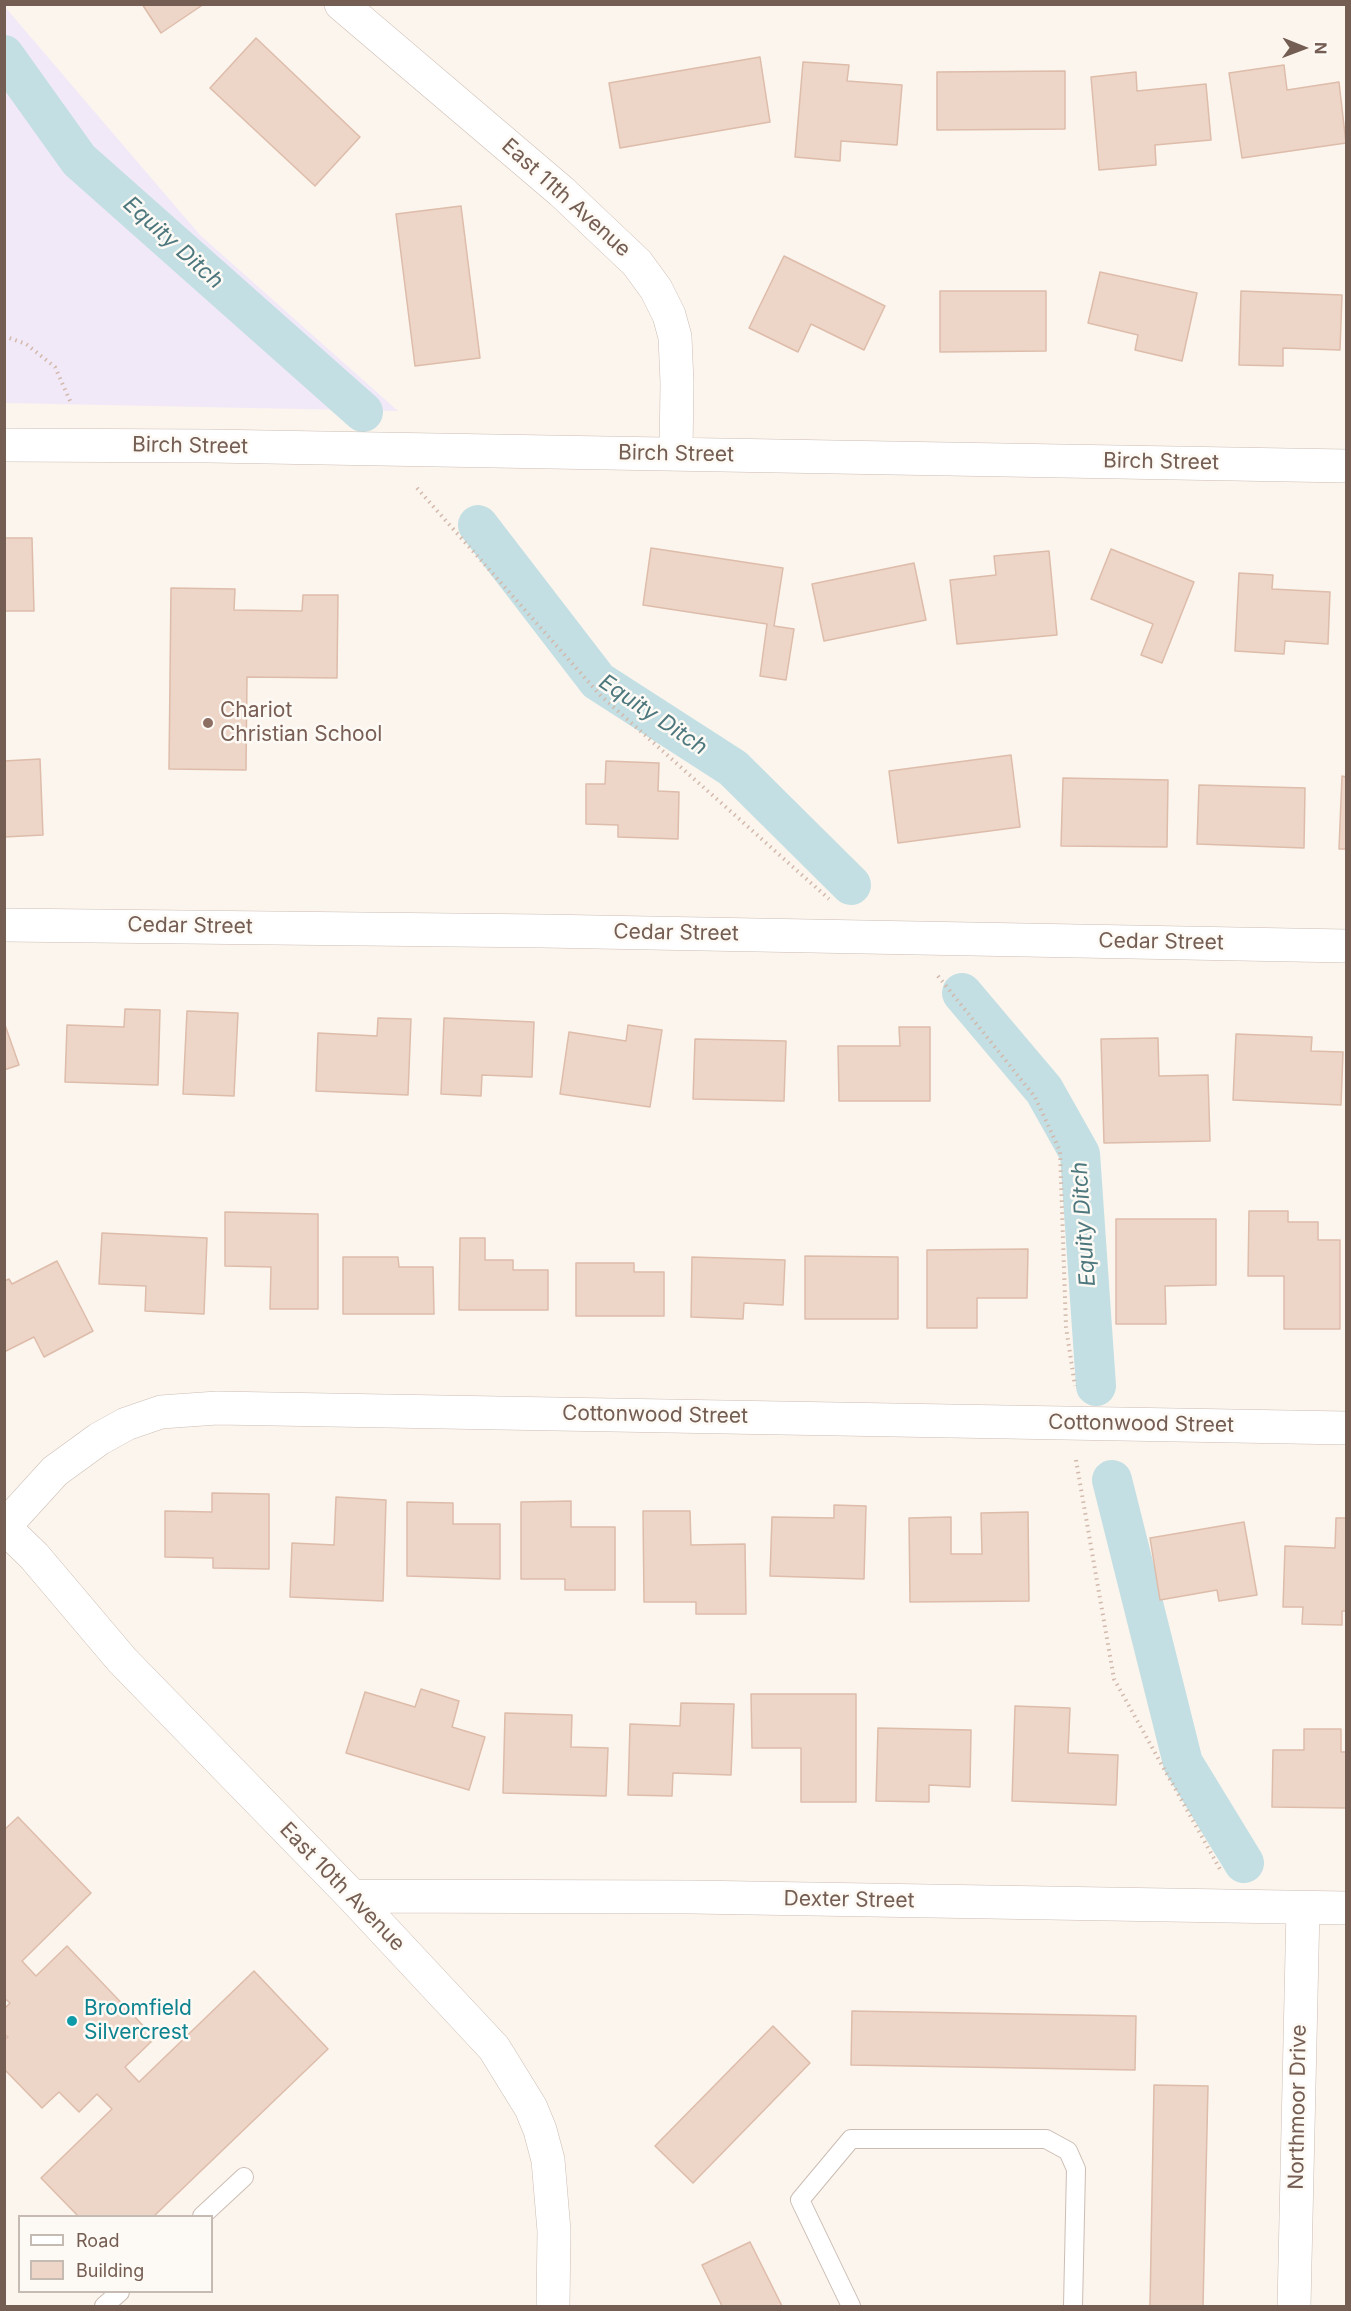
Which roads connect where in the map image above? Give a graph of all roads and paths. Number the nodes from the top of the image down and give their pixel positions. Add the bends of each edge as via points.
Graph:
1 (341, 4) edge
2 (4, 336) edge
3 (71, 403) dead end
4 (4, 445) edge
5 (676, 453) junction
6 (1347, 466) edge
7 (417, 488) dead end
8 (4, 925) edge
9 (871, 937) junction
10 (1347, 946) edge
11 (930, 971) dead end
12 (1078, 1422) junction
13 (1347, 1428) edge
14 (4, 1527) edge
15 (352, 1896) junction
16 (1238, 1907) junction
17 (1303, 1908) junction
18 (1347, 1908) edge
19 (244, 2177) dead end
20 (204, 2215) edge
21 (119, 2293) edge
22 (104, 2307) edge
23 (553, 2307) edge
24 (851, 2307) edge
25 (1073, 2307) edge
26 (1294, 2307) edge

1 - 5 street, East 11th Avenue via 562,192 637,263 656,289 675,337
2 - 3 path via 26,344 54,367
4 - 5 street, Birch Street
5 - 6 street, Birch Street
7 - 9 path via 601,696
8 - 9 street, Cedar Street
9 - 10 street, Cedar Street
11 - 12 path via 940,977 1035,1096 1060,1151 1066,1327
12 - 13 street, Cottonwood Street
12 - 14 street, Cottonwood Street via 217,1408 161,1412 99,1439 55,1471
12 - 16 path via 1076,1460 1114,1679
14 - 15 street, East 10th Avenue via 34,1556 122,1660
15 - 16 street, Dexter Street via 692,1897
15 - 23 street, East 10th Avenue via 494,2048 531,2108 548,2160 554,2231
16 - 17 street, Dexter Street
17 - 18 street, Dexter Street
17 - 26 street, Northmoor Drive
19 - 20 lane
21 - 22 lane
24 - 25 lane via 800,2200 851,2139 1046,2139 1068,2151 1076,2169

